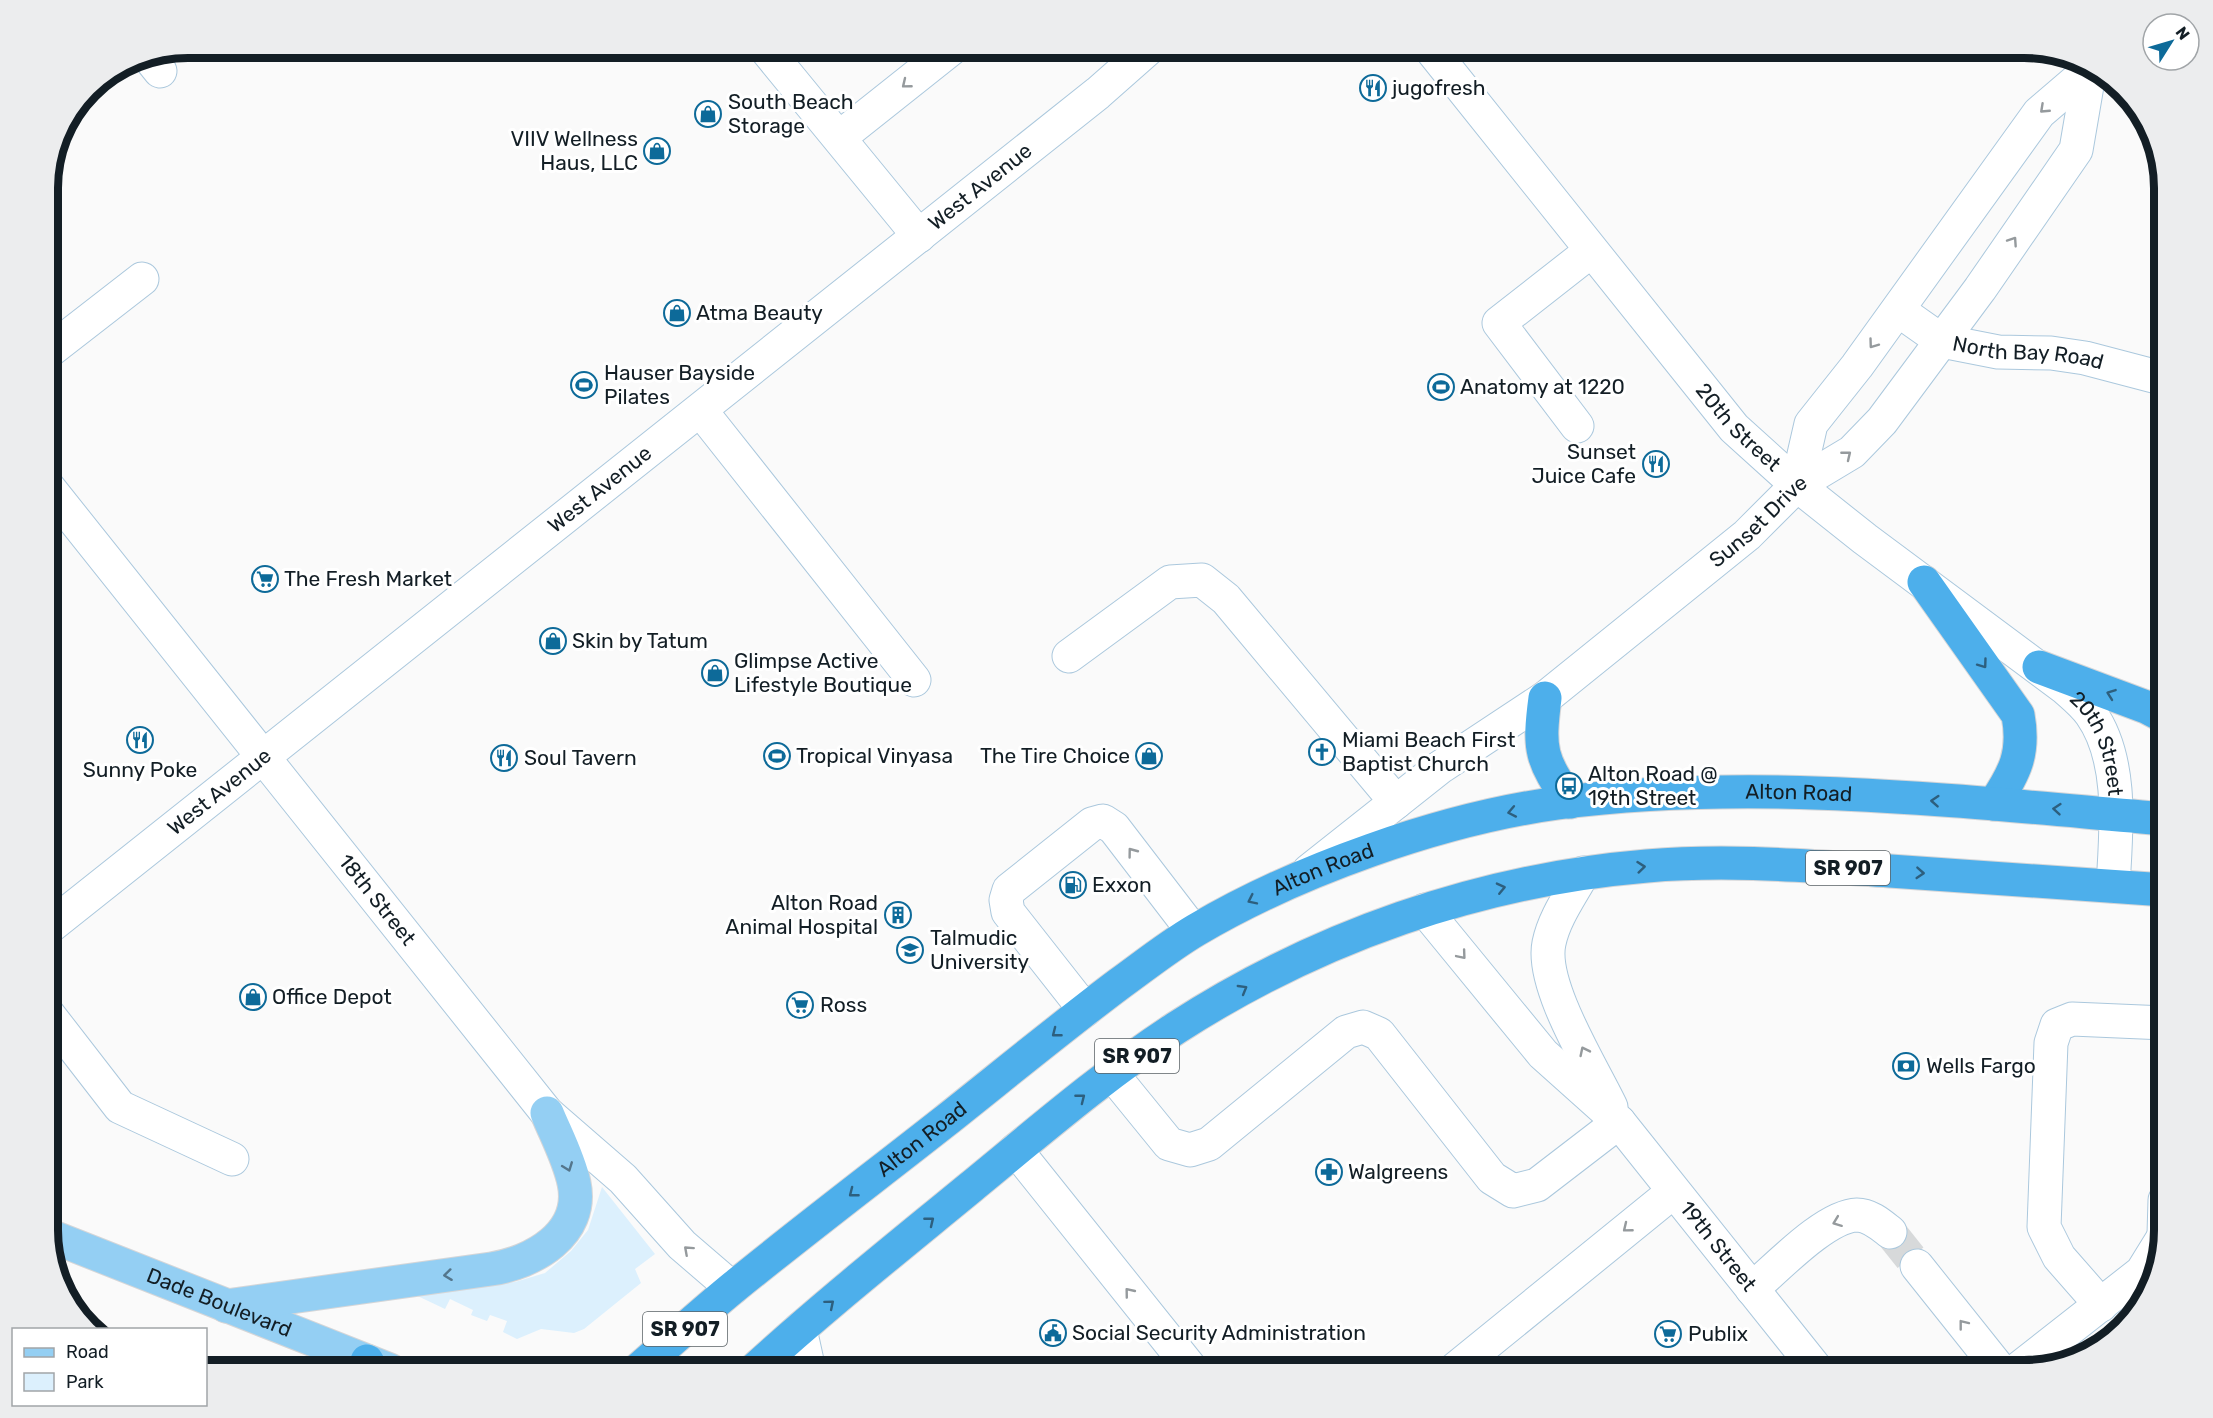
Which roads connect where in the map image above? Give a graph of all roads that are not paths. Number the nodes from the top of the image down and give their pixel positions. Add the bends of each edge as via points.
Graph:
1 (1129, 58) edge
2 (1438, 58) edge
3 (774, 59) edge
4 (939, 59) edge
5 (2085, 74) edge
6 (2088, 75) edge
7 (840, 137) junction
8 (1997, 171) junction
9 (2040, 202) junction
10 (919, 236) junction
11 (1591, 250) junction
12 (142, 279) dead end
13 (1898, 310) junction
14 (1942, 341) junction
15 (59, 343) edge
16 (2154, 376) edge
17 (701, 411) junction
18 (1577, 426) dead end
19 (1797, 485) junction
20 (59, 501) edge
21 (1924, 582) junction
22 (1069, 656) dead end
23 (2038, 667) junction
24 (914, 680) dead end
25 (1545, 698) junction
26 (2154, 711) edge
27 (263, 758) junction
28 (1396, 802) junction
29 (1570, 802) junction
30 (1994, 804) junction
31 (2115, 815) junction
32 (2154, 818) edge
33 (1583, 873) junction
34 (1304, 875) junction
35 (2113, 886) junction
36 (2154, 890) edge
37 (1425, 910) junction
38 (59, 919) edge
39 (1193, 931) junction
40 (1084, 1010) junction
41 (2154, 1023) edge
42 (59, 1028) edge
43 (1112, 1074) junction
44 (547, 1113) junction
45 (1619, 1122) junction
46 (1016, 1150) junction
47 (232, 1159) dead end
48 (1673, 1192) junction
49 (1890, 1232) tunnel mouth
50 (59, 1239) edge
51 (2152, 1255) edge
52 (1917, 1266) tunnel mouth
53 (732, 1288) junction
54 (1752, 1290) junction
55 (2101, 1305) junction
56 (226, 1306) junction
57 (800, 1329) junction
58 (2032, 1359) edge
59 (359, 1360) edge
60 (649, 1360) edge
61 (765, 1360) edge
62 (807, 1360) edge
63 (1184, 1360) edge
64 (1466, 1360) edge
65 (1809, 1360) edge
66 (1992, 1360) edge

1 - 10 street, West Avenue via 1098,93
2 - 11 street, 20th Street
3 - 7 street
4 -> 7 street
5 -> 8 street via 2039,113
6 - 9 street, Sunset Drive via 2076,150
7 - 10 street
8 - 9 street
8 - 13 street
14 -> 9 street, Sunset Drive
10 - 17 street, West Avenue
11 - 18 street via 1499,323
11 - 19 street, 20th Street via 1723,416
12 - 15 street
13 - 14 street, North Bay Road
13 -> 19 street via 1811,424
14 - 16 street, North Bay Road via 1998,352 2085,358
19 -> 14 street, Sunset Drive via 1852,452 1888,414
17 - 24 street
17 - 27 street, West Avenue
19 - 21 street, 20th Street
19 - 25 street, Sunset Drive via 1748,535
20 - 27 street, 18th Street
21 - 23 street, 20th Street
21 -> 30 highway via 2018,715 2018,762
22 - 28 street via 1170,582 1202,580 1226,599
26 -> 23 highway
23 - 31 street, 20th Street via 2079,700 2098,725 2109,754
25 - 28 street, Sunset Drive via 1439,768
25 - 29 highway via 1540,742 1543,758
27 - 38 street, West Avenue
27 - 44 street, 18th Street
28 - 34 street, Sunset Drive
30 -> 29 highway, Alton Road / SR 907 via 1719,791
29 -> 34 highway, Alton Road / SR 907 via 1442,829
31 -> 30 highway, Alton Road / SR 907
31 - 32 highway, Alton Road / SR 907
31 - 35 street, 20th Street
33 -> 35 highway, SR 907 via 1714,862
37 -> 33 highway, SR 907 via 1509,886
45 -> 33 street, 19th Street via 1554,991 1548,968 1548,943 1556,921
34 -> 39 highway, Alton Road / SR 907
35 - 36 highway, SR 907
43 -> 37 highway, SR 907 via 1176,1028 1247,987 1364,931
37 -> 45 street, 19th Street via 1544,1054
39 - 40 highway, Alton Road / SR 907
39 -> 40 street via 1114,828 1103,822 1092,824 1010,890 1006,900 1008,912
40 -> 53 highway, Alton Road / SR 907
41 - 55 street via 2072,1019 2057,1025 2051,1042 2044,1227 2059,1257
42 - 47 street via 120,1107
43 - 45 street via 1169,1144 1190,1150 1209,1144 1346,1032 1363,1027 1379,1034 1492,1178 1514,1191 1537,1185
46 -> 43 highway, SR 907
53 -> 44 street, 18th Street via 682,1245 623,1179
44 -> 56 main road via 575,1183 574,1204 561,1234 532,1258 502,1268
45 - 48 street, 19th Street
57 -> 46 highway, SR 907
63 -> 46 street
48 - 54 street, 19th Street
48 -> 64 street
49 -> 54 street via 1874,1220 1857,1215 1823,1228
50 - 56 main road, Dade Boulevard
51 - 55 street via 2142,1272
66 -> 52 street
53 - 60 highway, Alton Road / SR 907
54 - 65 street, 19th Street
55 - 58 street
56 - 59 main road, Dade Boulevard
57 - 61 highway, SR 907
57 - 62 street

